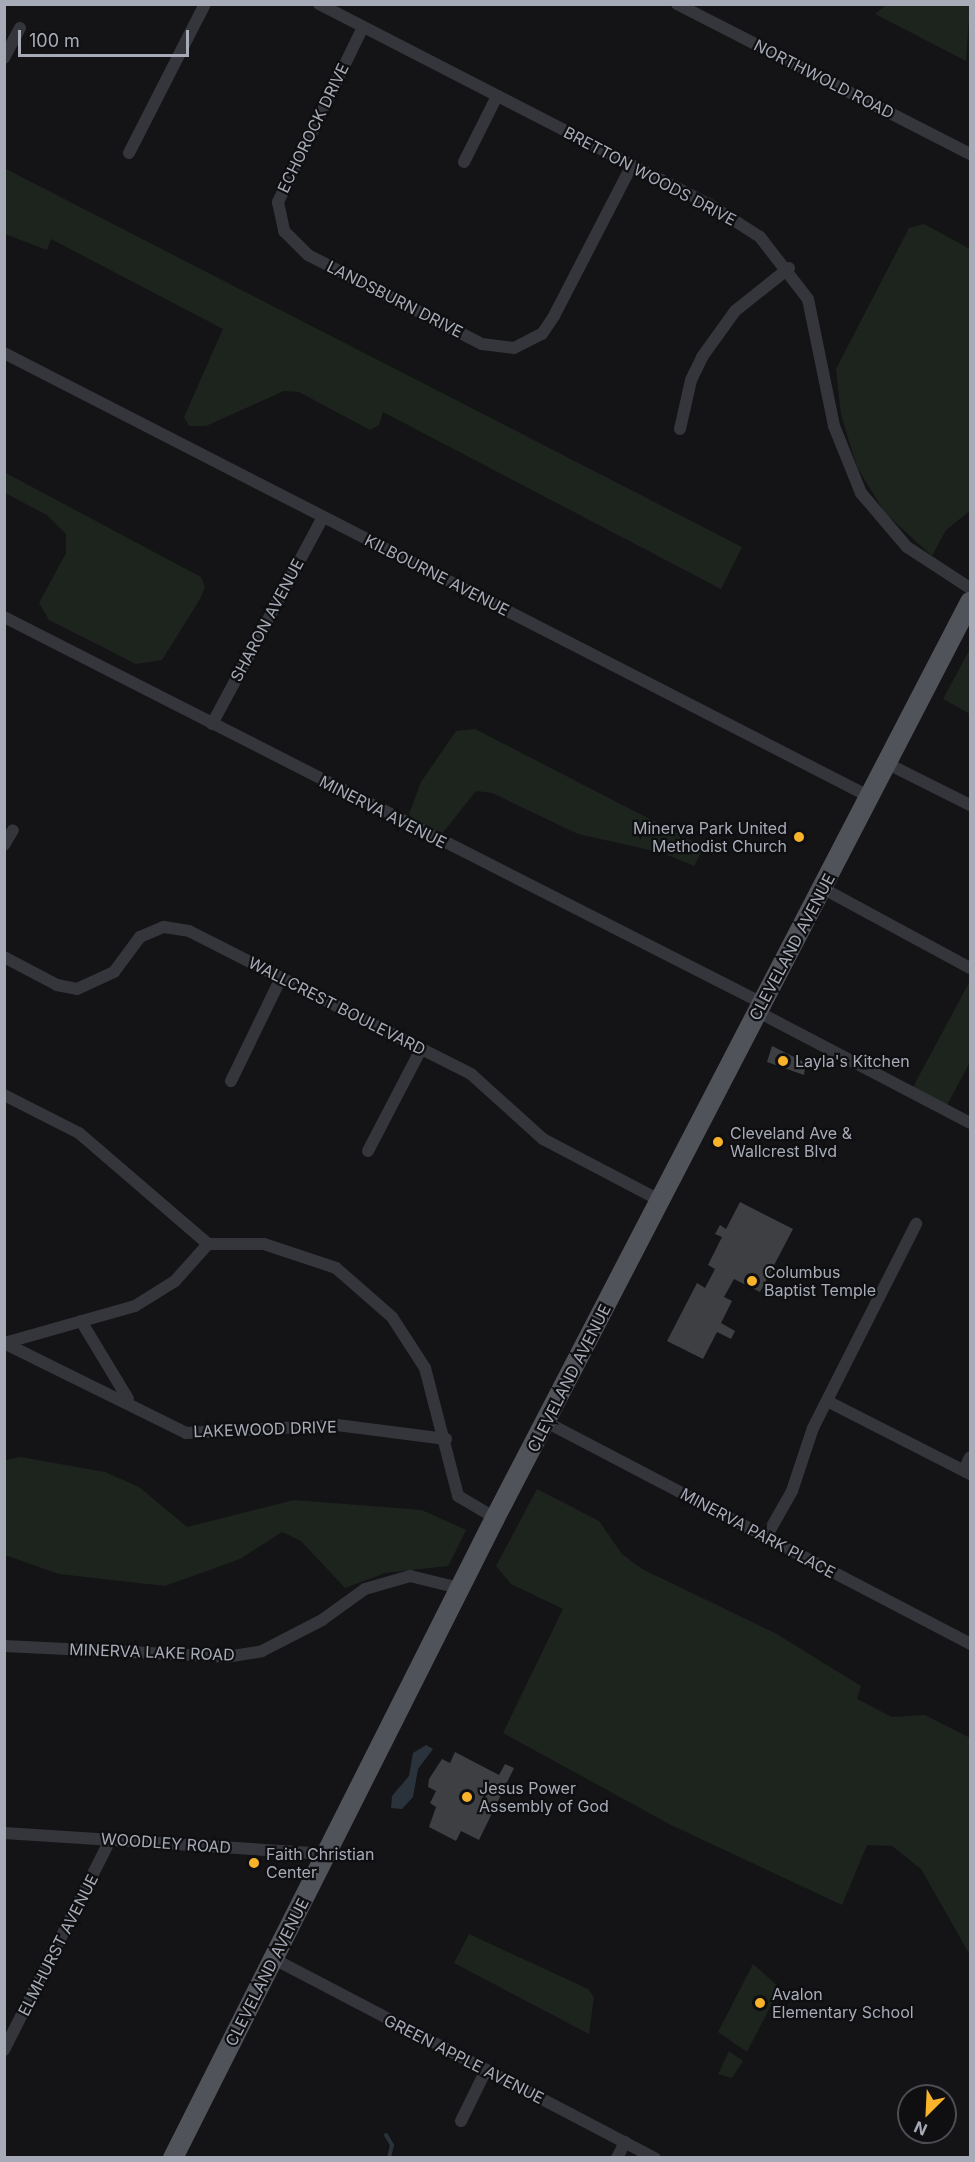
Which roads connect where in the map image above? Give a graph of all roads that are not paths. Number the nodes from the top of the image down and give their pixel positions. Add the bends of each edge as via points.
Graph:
1 (205, 4) edge
2 (319, 4) edge
3 (677, 4) edge
4 (363, 27) junction
5 (20, 28) dead end
6 (4, 58) edge
7 (497, 96) junction
8 (129, 153) dead end
9 (970, 154) edge
10 (464, 162) dead end
11 (632, 165) junction
12 (284, 231) joint
13 (789, 268) junction
14 (4, 353) edge
15 (681, 429) dead end
16 (322, 516) junction
17 (970, 588) edge
18 (970, 602) edge
19 (4, 617) edge
20 (212, 724) junction
21 (888, 764) junction
22 (870, 797) junction
23 (970, 805) edge
24 (12, 830) dead end
25 (4, 845) edge
26 (824, 889) junction
27 (4, 957) edge
28 (970, 968) edge
29 (281, 978) junction
30 (760, 1007) junction
31 (421, 1049) junction
32 (231, 1081) dead end
33 (4, 1095) edge
34 (970, 1123) edge
35 (368, 1151) dead end
36 (661, 1201) junction
37 (916, 1224) dead end
38 (208, 1244) junction
39 (81, 1321) junction
40 (6, 1342) edge
41 (129, 1400) junction
42 (827, 1401) junction
43 (546, 1422) junction
44 (446, 1439) junction
45 (970, 1457) edge
46 (967, 1472) edge
47 (495, 1518) junction
48 (766, 1537) junction
49 (459, 1588) junction
50 (970, 1644) edge
51 (4, 1646) edge
52 (4, 1833) edge
53 (110, 1840) junction
54 (327, 1854) junction
55 (274, 1959) junction
56 (4, 2050) edge
57 (486, 2070) junction
58 (461, 2121) dead end
59 (625, 2142) junction
60 (173, 2157) edge
61 (617, 2157) edge
62 (655, 2157) edge

1 - 8 street
2 - 4 street, BRETTON WOODS DRIVE
3 - 9 street, NORTHWOLD ROAD
4 - 7 street, BRETTON WOODS DRIVE
4 - 12 street, ECHOROCK DRIVE via 283,185 278,202
5 - 6 street
7 - 10 street
7 - 11 street, BRETTON WOODS DRIVE
11 - 12 street, LANDSBURN DRIVE via 554,316 542,334 514,348 482,344 308,255
11 - 13 street, BRETTON WOODS DRIVE via 760,237
13 - 15 street via 735,311 702,357 691,380
13 - 17 street, BRETTON WOODS DRIVE via 808,299 834,426 861,493 907,547
14 - 16 street, KILBOURNE AVENUE
16 - 20 street, SHARON AVENUE
16 - 22 street, KILBOURNE AVENUE
18 - 21 main road, CLEVELAND AVENUE
19 - 20 street, MINERVA AVENUE
20 - 30 street, MINERVA AVENUE
21 - 22 main road, CLEVELAND AVENUE
21 - 23 street
22 - 26 main road, CLEVELAND AVENUE
24 - 25 street
26 - 28 street
26 - 30 main road, CLEVELAND AVENUE
27 - 29 street, WALLCREST BOULEVARD via 57,985 77,989 97,984 140,937 164,927 189,931
29 - 31 street, WALLCREST BOULEVARD
29 - 32 street
30 - 34 street, MINERVA AVENUE
30 - 36 main road, CLEVELAND AVENUE
31 - 35 street
31 - 36 street, WALLCREST BOULEVARD via 482,1082 543,1139
33 - 38 street via 79,1133
36 - 43 main road, CLEVELAND AVENUE
37 - 42 street
38 - 39 street via 175,1281 135,1306
38 - 44 street via 264,1244 336,1268 392,1317 425,1368
39 - 40 street
39 - 41 street, LAKEWOOD DRIVE
40 - 41 street, LAKEWOOD DRIVE
41 - 44 street, LAKEWOOD DRIVE via 186,1432 337,1425
42 - 46 street
42 - 48 street via 792,1491
43 - 47 main road, CLEVELAND AVENUE
43 - 48 street, MINERVA PARK PLACE
44 - 47 street via 458,1496
45 - 46 street
47 - 49 main road, CLEVELAND AVENUE
48 - 50 street, MINERVA PARK PLACE
49 - 51 street, MINERVA LAKE ROAD via 410,1576 365,1589 322,1620 262,1651 226,1657
49 - 54 main road, CLEVELAND AVENUE
52 - 53 street, WOODLEY ROAD
53 - 54 street, WOODLEY ROAD
53 - 56 street, ELMHURST AVENUE
54 - 55 main road, CLEVELAND AVENUE
55 - 57 street, GREEN APPLE AVENUE
55 - 60 main road, CLEVELAND AVENUE
57 - 58 street
57 - 59 street, GREEN APPLE AVENUE
59 - 61 street
59 - 62 street, GREEN APPLE AVENUE

